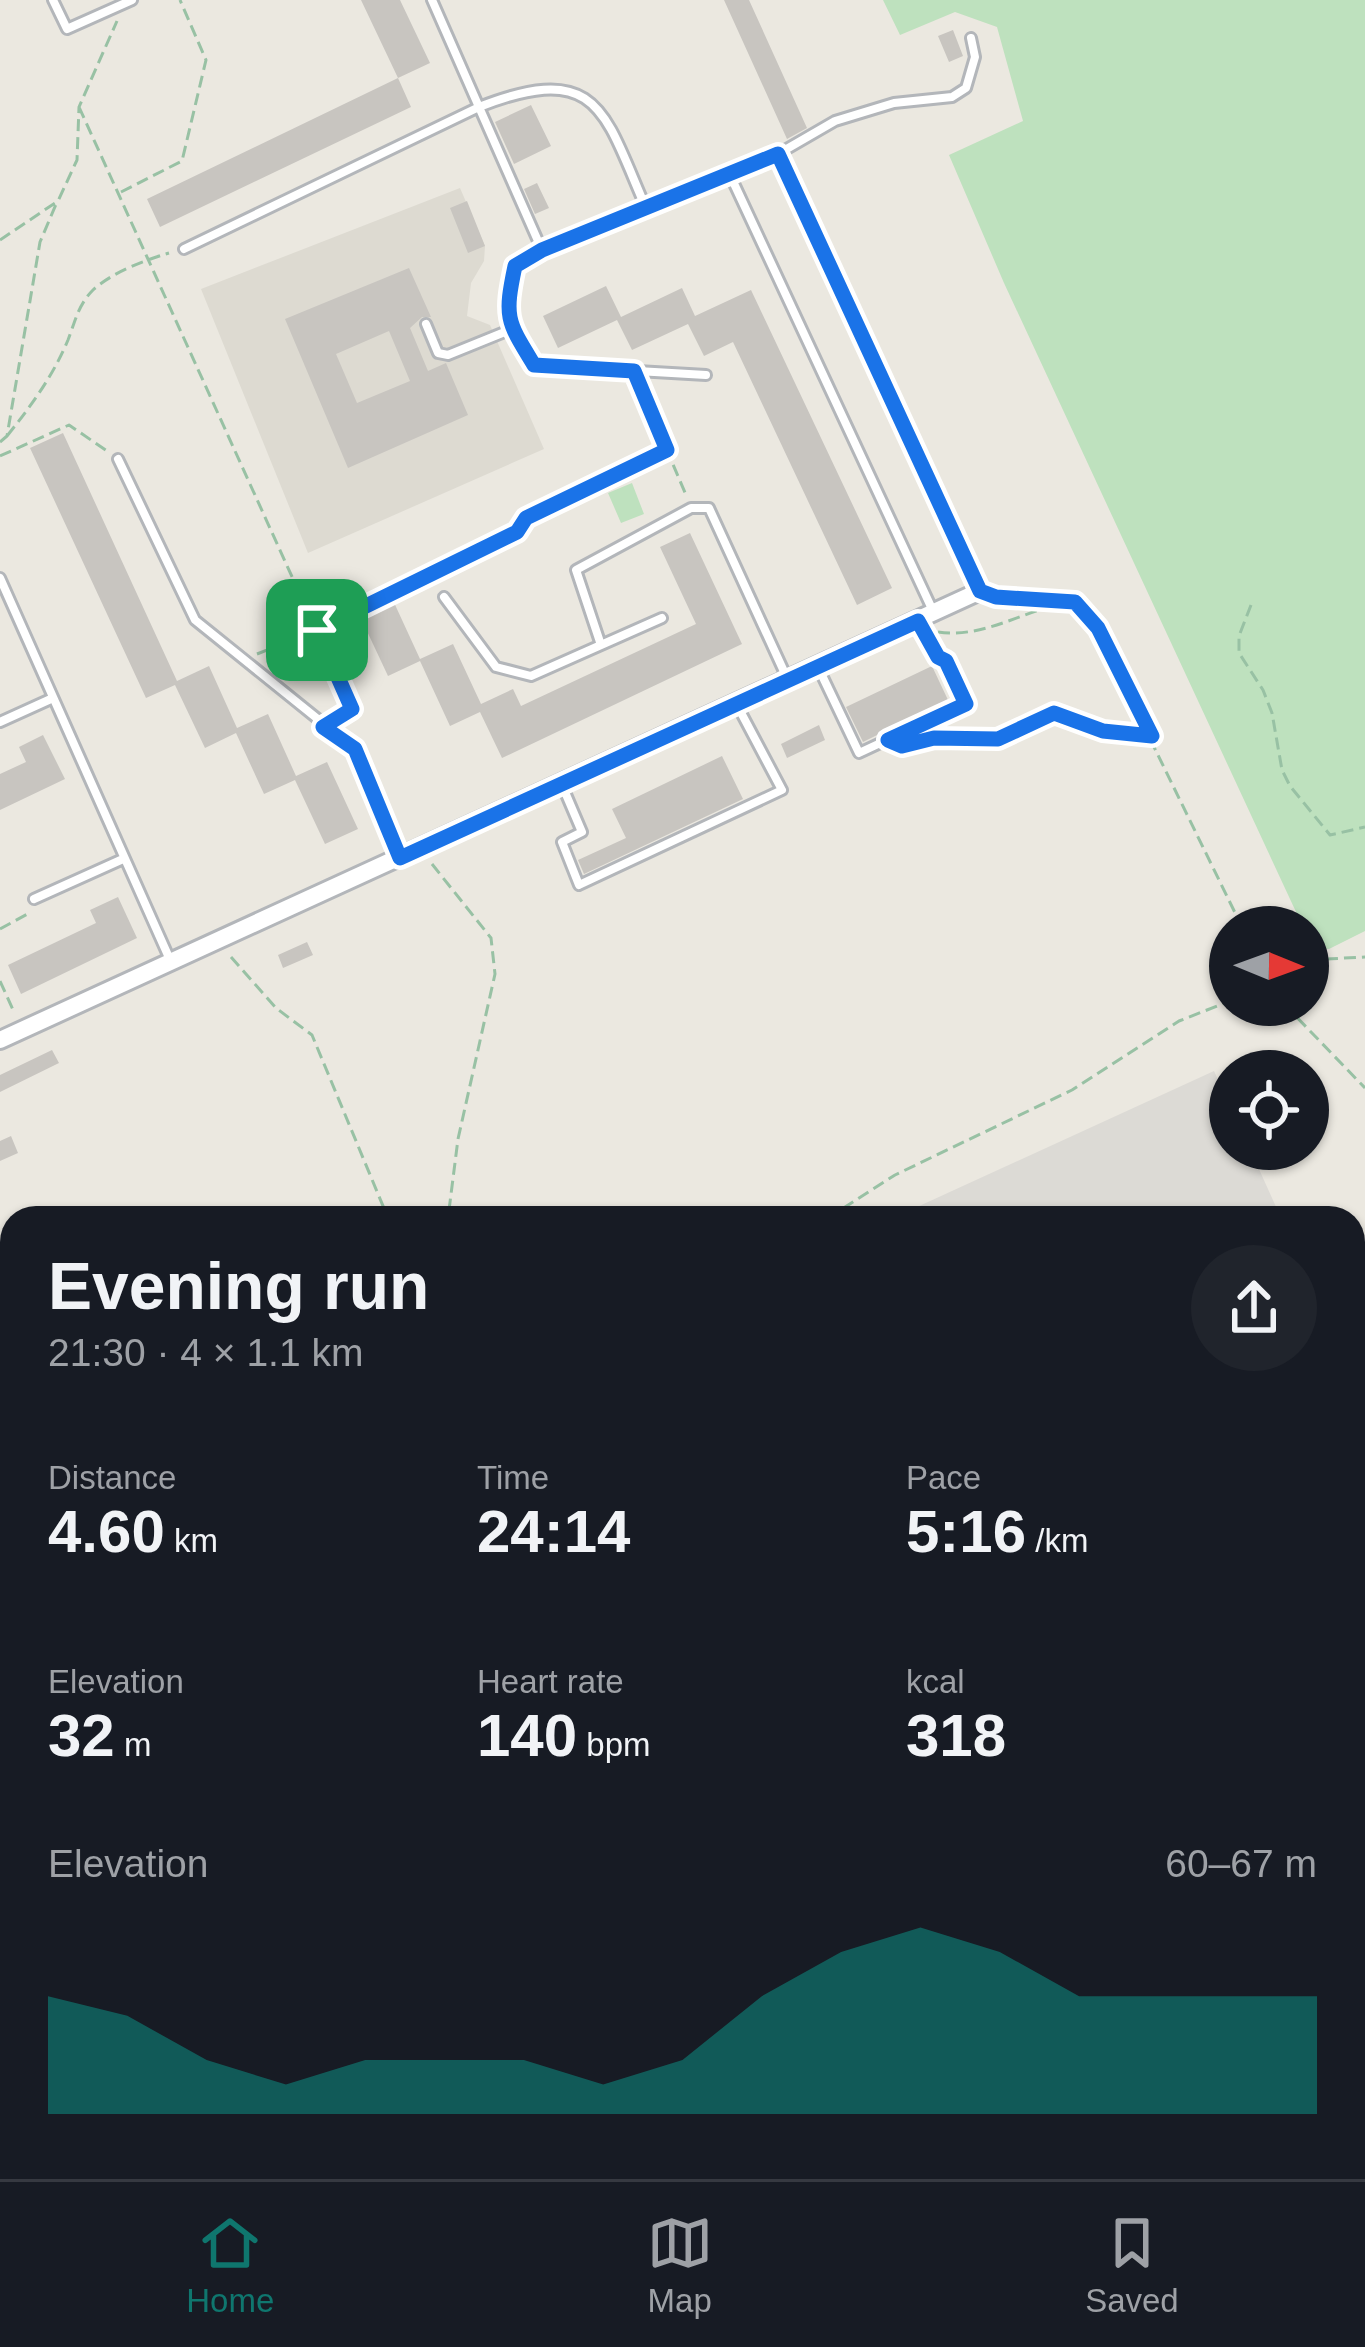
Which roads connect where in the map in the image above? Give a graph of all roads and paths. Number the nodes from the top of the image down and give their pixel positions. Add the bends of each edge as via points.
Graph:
1 (53, 0) edge
2 (180, 0) edge
3 (432, 0) edge
4 (128, 3) edge
5 (971, 38) dead end
6 (79, 107) junction
7 (479, 107) junction
8 (778, 154) junction
9 (730, 175) junction
10 (119, 193) junction
11 (58, 201) junction
12 (646, 208) junction
13 (0, 240) edge
14 (184, 249) joint
15 (542, 250) junction
16 (149, 259) junction
17 (426, 324) dead end
18 (512, 329) junction
19 (634, 371) junction
20 (706, 375) dead end
21 (7, 436) junction
22 (0, 442) edge
23 (667, 450) junction
24 (0, 456) edge
25 (118, 459) joint
26 (691, 508) junction
27 (0, 578) edge
28 (980, 591) junction
29 (444, 597) dead end
30 (1075, 602) junction
31 (1251, 604) dead end
32 (926, 617) junction
33 (662, 618) dead end
34 (317, 630) junction
35 (602, 645) junction
36 (242, 660) junction
37 (818, 665) junction
38 (788, 679) junction
39 (53, 698) junction
40 (736, 703) junction
41 (0, 722) edge
42 (323, 727) junction
43 (1152, 736) junction
44 (888, 740) junction
45 (561, 784) junction
46 (1365, 827) edge
47 (419, 848) junction
48 (400, 858) junction
49 (123, 859) junction
50 (34, 899) joint
51 (1232, 906) edge
52 (0, 929) edge
53 (217, 942) junction
54 (1365, 957) edge
55 (1329, 959) edge
56 (171, 963) junction
57 (0, 981) edge
58 (1209, 1009) edge
59 (1305, 1026) edge
60 (22, 1030) junction
61 (0, 1040) edge
62 (1365, 1088) edge
63 (383, 1206) edge
64 (450, 1206) edge
65 (847, 1206) edge

1 - 4 lane via 67,29
2 - 10 path via 206,60 182,161
3 - 7 lane
4 - 6 path
5 - 8 lane via 966,88 952,97 835,121
6 - 10 path
6 - 11 path via 77,160
7 - 12 lane via 547,87 591,100
7 - 14 lane
7 - 15 lane
8 - 9 lane
8 - 28 street
9 - 12 lane
9 - 32 lane
10 - 16 path
11 - 13 path
11 - 21 path via 40,242
12 - 15 lane
14 - 16 path
15 - 18 lane via 515,266 506,307
16 - 21 path via 94,288 39,396
16 - 34 path
17 - 18 lane via 438,353 448,355
18 - 19 lane via 534,365
19 - 20 lane
19 - 23 path
21 - 22 path
23 - 26 path
23 - 34 path
24 - 25 path via 69,424
25 - 36 lane via 195,620
26 - 35 lane via 576,570
26 - 38 lane via 709,508
27 - 39 lane
28 - 30 path
28 - 32 street
29 - 35 lane via 496,667 531,676
30 - 32 path via 959,635 934,631
30 - 43 path via 1098,628
31 - 46 path via 1239,652 1272,712 1290,786 1330,835
32 - 37 street
32 - 44 lane via 966,704
33 - 35 lane
34 - 36 path
34 - 42 path via 352,709
36 - 42 lane
37 - 38 street
37 - 44 lane via 859,753
38 - 40 street
39 - 41 lane
39 - 49 lane
40 - 45 street
40 - 45 lane via 782,790 579,885 562,842 582,832
42 - 48 lane via 355,749
43 - 44 path via 1103,731 1054,713 998,739 902,746
43 - 51 path
45 - 47 street
47 - 48 street
47 - 64 path via 491,938 495,974
48 - 53 street
49 - 50 lane
49 - 56 lane
50 - 52 path via 31,915
53 - 56 street
53 - 63 path via 312,1035
54 - 55 path
56 - 60 street
57 - 60 path
58 - 65 path
59 - 62 path
60 - 61 street

